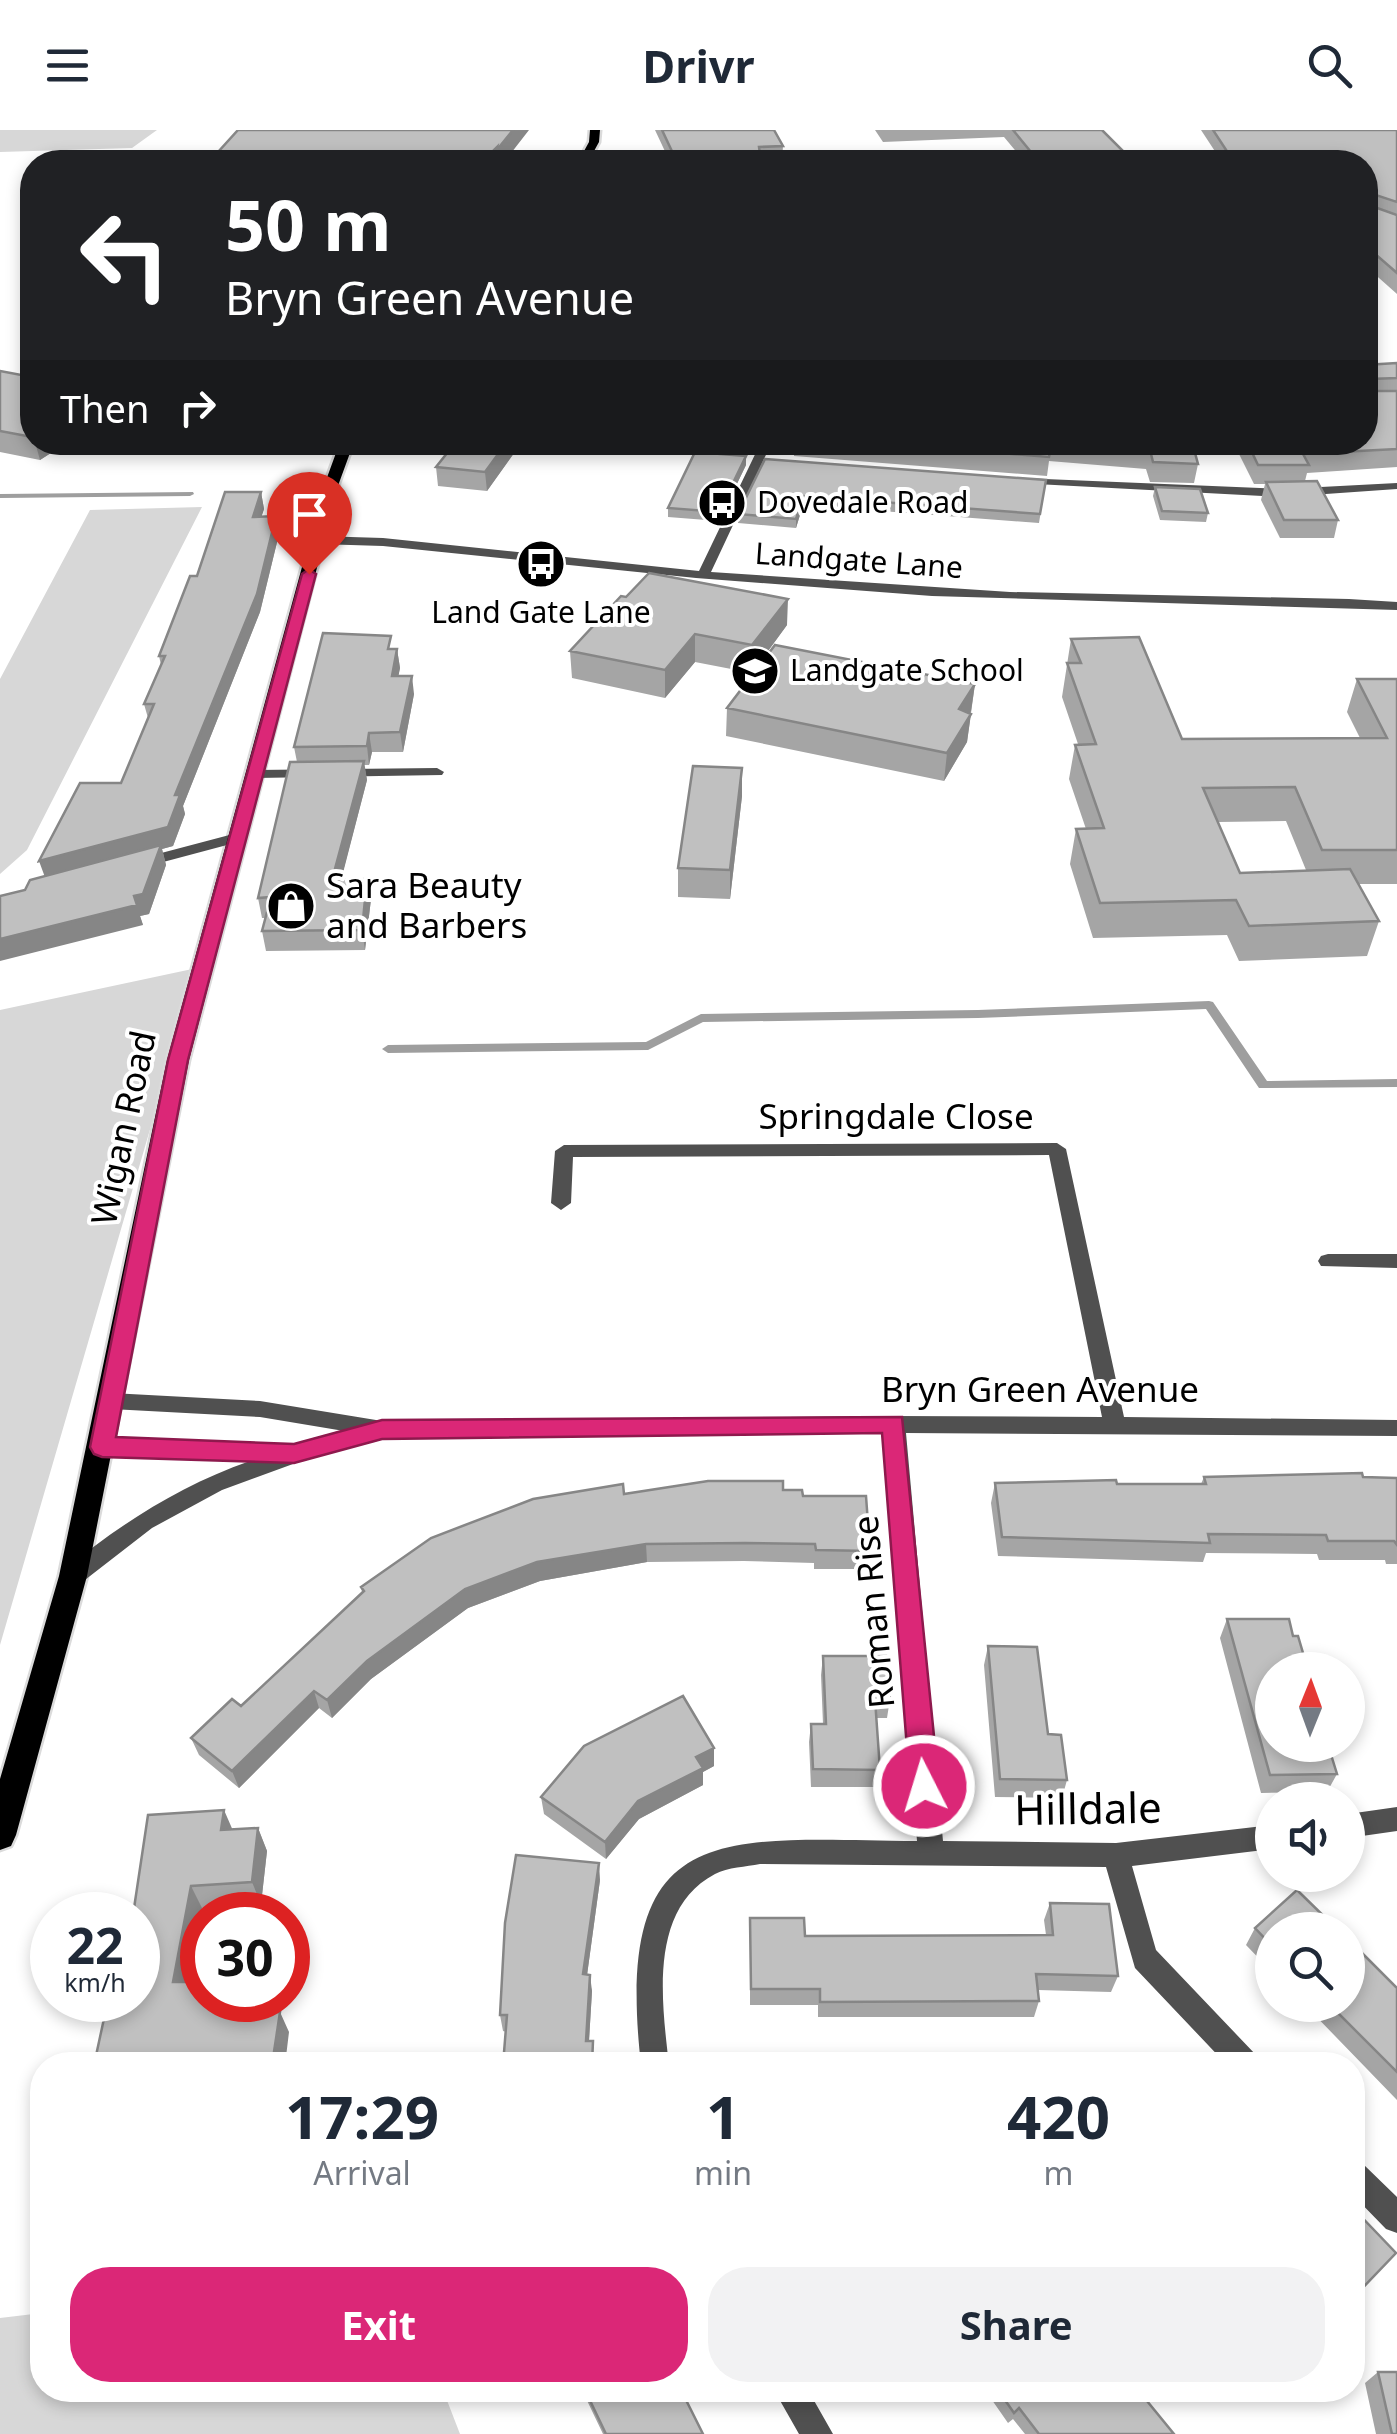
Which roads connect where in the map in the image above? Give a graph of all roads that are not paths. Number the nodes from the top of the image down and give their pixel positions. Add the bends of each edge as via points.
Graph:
1 (342, 455) edge
2 (762, 455) edge
3 (760, 460) junction
4 (779, 462) edge
5 (1012, 480) edge
6 (1397, 486) edge
7 (318, 540) junction
8 (704, 574) junction
9 (1397, 606) edge
10 (437, 772) dead end
11 (256, 774) junction
12 (236, 838) junction
13 (123, 868) edge
14 (561, 1203) dead end
15 (1328, 1261) dead end
16 (1397, 1261) edge
17 (111, 1401) junction
18 (894, 1424) junction
19 (1115, 1426) junction
20 (1397, 1428) edge
21 (382, 1429) junction
22 (102, 1447) junction
23 (294, 1454) junction
24 (73, 1576) junction
25 (1397, 1820) edge
26 (1365, 1824) edge
27 (0, 1835) edge
28 (1255, 1839) edge
29 (931, 1853) junction
30 (1116, 1856) junction
31 (655, 2052) edge
32 (1234, 2052) edge
33 (1365, 2186) edge
34 (1397, 2218) edge
35 (797, 2402) edge
36 (817, 2434) edge

1 - 7 main road, Wigan Road
2 - 3 street
3 - 4 street
3 - 8 street
5 - 6 street via 1283,493
7 - 8 street, Landgate Lane
7 - 11 main road, Wigan Road
8 - 9 street, Landgate Lane via 1014,596
10 - 11 street
11 - 12 main road, Wigan Road
12 - 13 street
12 - 17 main road, Wigan Road via 178,1060
14 - 19 street, Springdale Close via 564,1151 1057,1149
15 - 16 street
17 - 21 street, Bryn Green Avenue via 260,1409
17 - 22 main road, Wigan Road
18 - 19 street, Bryn Green Avenue
18 - 21 street, Bryn Green Avenue
18 - 29 street, Roman Rise
19 - 20 street, Bryn Green Avenue
21 - 23 street, Bryn Green Avenue
22 - 23 street, Bryn Green Avenue
22 - 24 main road, Wigan Road
23 - 24 street, Bryn Green Avenue via 176,1499
24 - 27 main road, Wigan Road
25 - 26 street
28 - 30 street, Hilldale
29 - 30 street, Hilldale
29 - 31 street, Hilldale via 760,1852 706,1865 685,1880 669,1900 652,1950
30 - 32 street via 1145,1958
33 - 34 street
35 - 36 street

